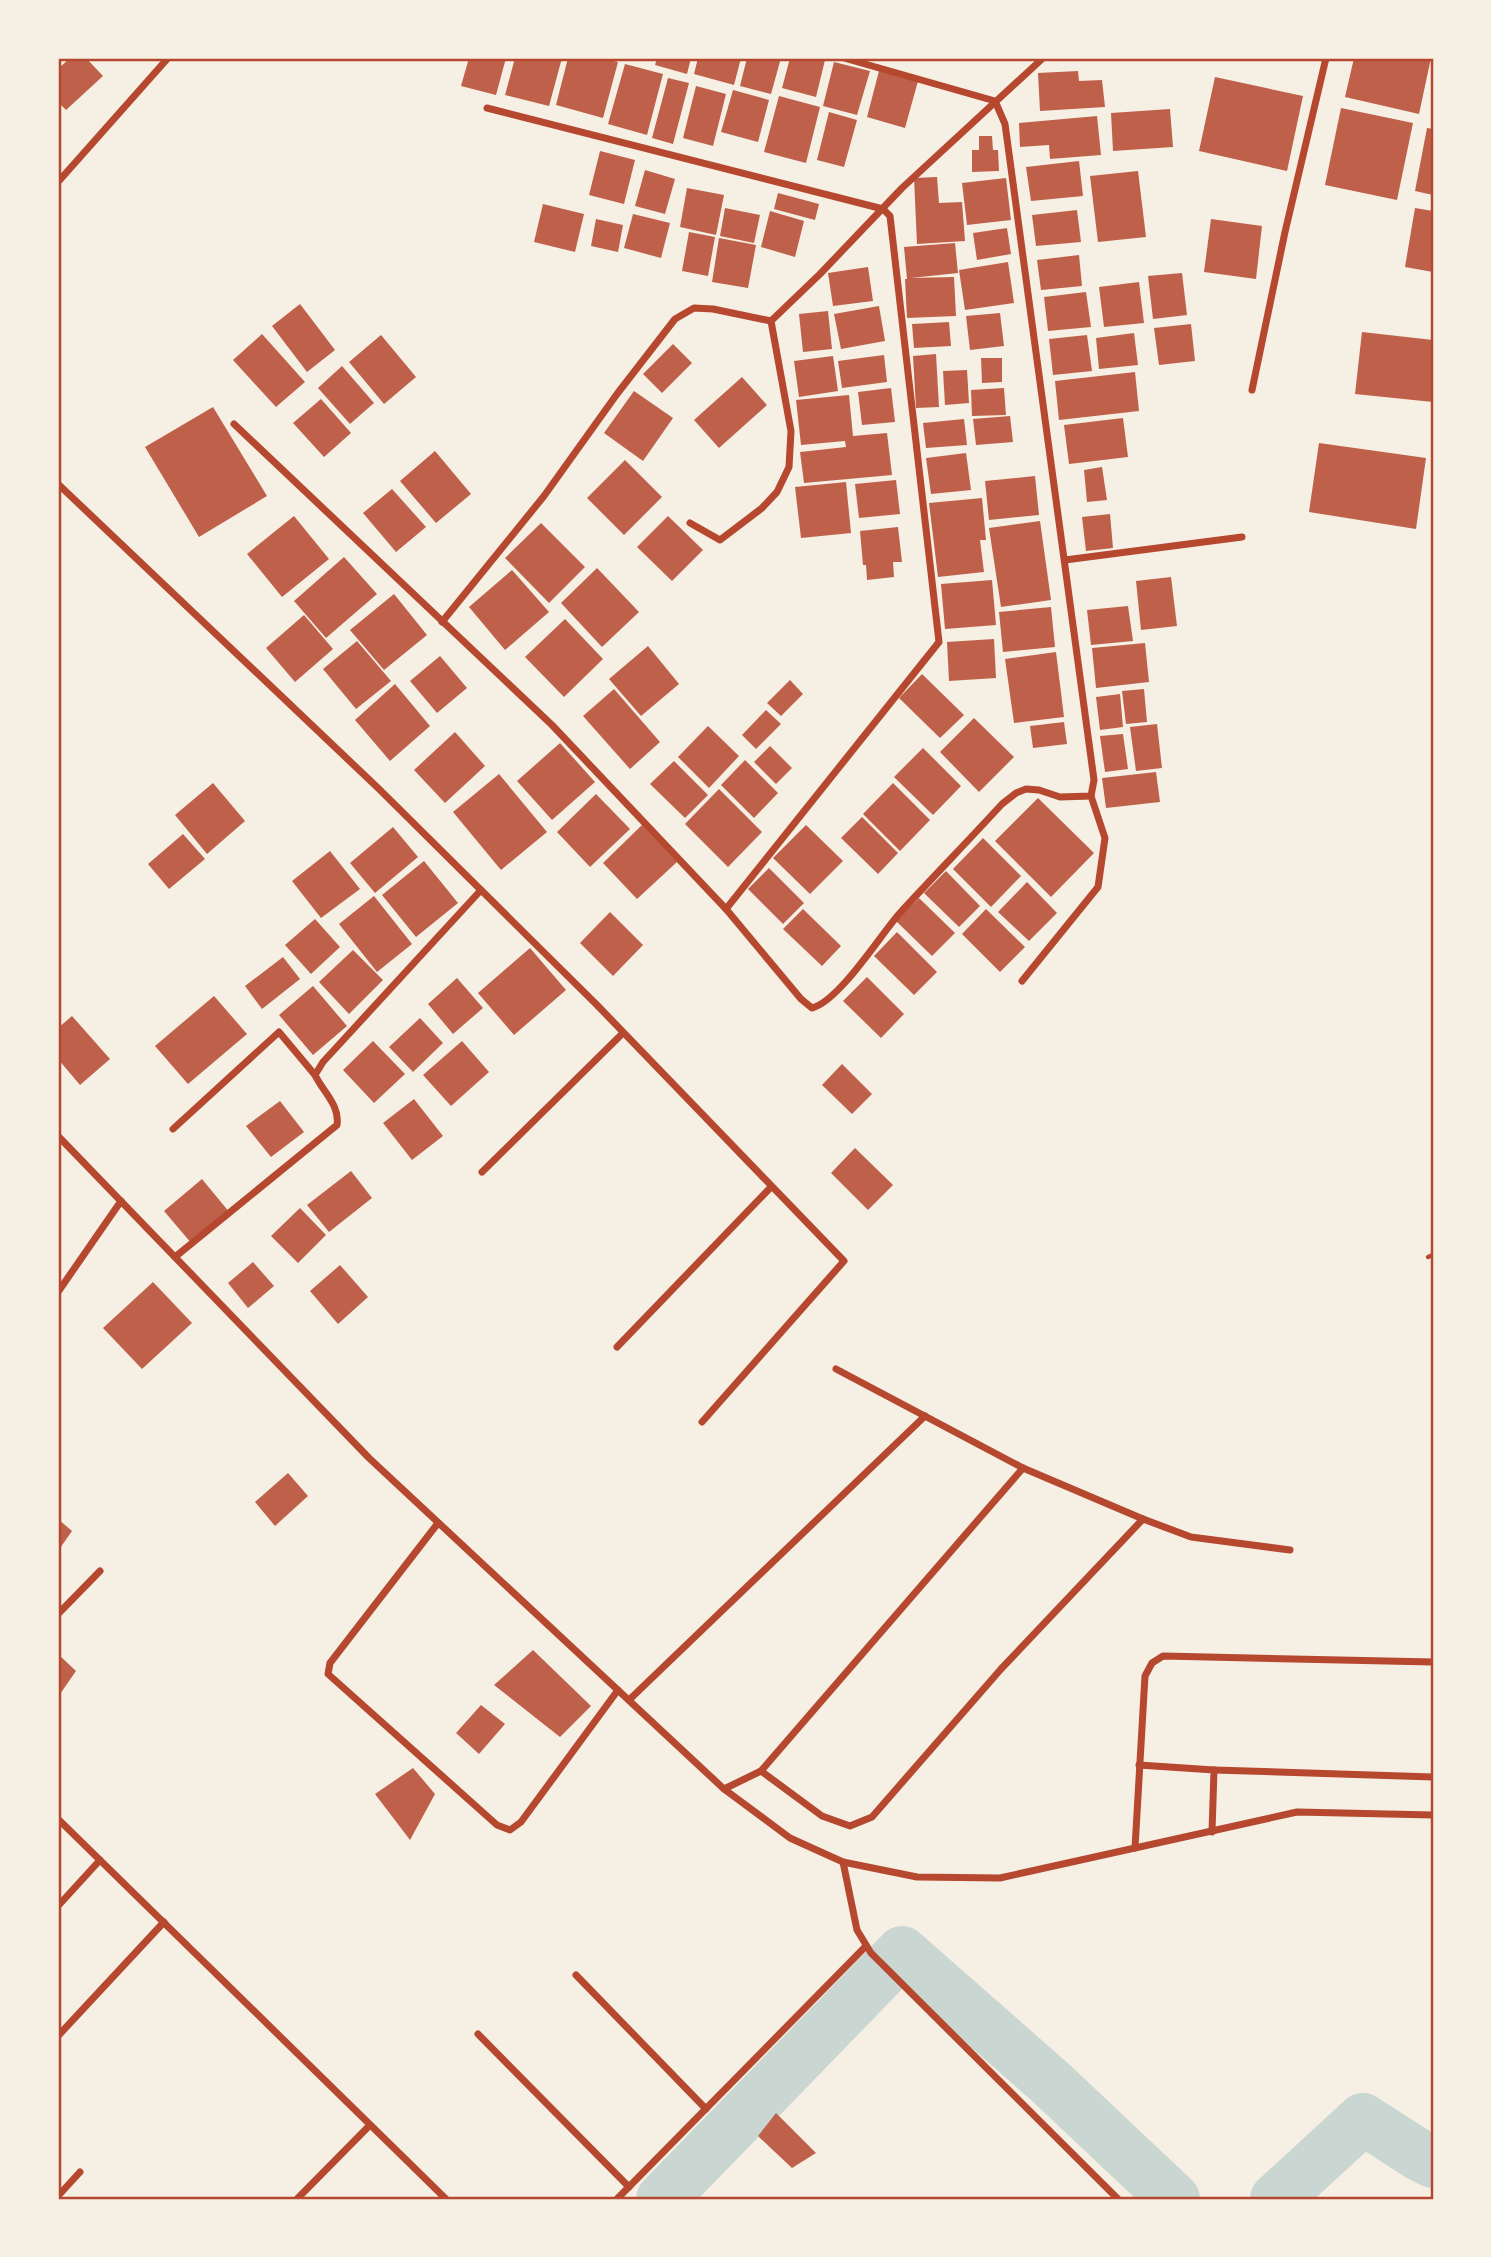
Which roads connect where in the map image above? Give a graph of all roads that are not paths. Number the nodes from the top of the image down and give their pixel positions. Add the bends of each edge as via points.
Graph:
1 (168, 58) edge
2 (844, 58) edge
3 (1043, 58) edge
4 (1326, 58) edge
5 (995, 102) junction
6 (486, 108) dead end
7 (58, 181) edge
8 (883, 209) junction
9 (771, 321) junction
10 (1252, 390) dead end
11 (234, 424) dead end
12 (58, 484) edge
13 (690, 523) dead end
14 (1242, 537) dead end
15 (1065, 561) junction
16 (442, 622) junction
17 (1091, 796) junction
18 (481, 890) junction
19 (726, 909) junction
20 (1023, 981) dead end
21 (623, 1033) junction
22 (315, 1075) junction
23 (173, 1129) dead end
24 (58, 1136) edge
25 (482, 1172) dead end
26 (771, 1187) junction
27 (121, 1201) junction
28 (175, 1257) junction
29 (58, 1292) edge
30 (617, 1347) dead end
31 (836, 1369) dead end
32 (925, 1416) junction
33 (702, 1422) dead end
34 (1023, 1468) junction
35 (1143, 1520) junction
36 (438, 1522) junction
37 (1290, 1550) dead end
38 (100, 1571) dead end
39 (58, 1614) edge
40 (1433, 1662) edge
41 (618, 1690) junction
42 (629, 1700) junction
43 (1139, 1765) junction
44 (1214, 1770) junction
45 (761, 1771) junction
46 (1433, 1777) edge
47 (724, 1789) junction
48 (1433, 1815) edge
49 (58, 1819) edge
50 (1212, 1832) junction
51 (1135, 1848) junction
52 (100, 1860) junction
53 (843, 1862) junction
54 (58, 1906) edge
55 (164, 1922) junction
56 (866, 1946) junction
57 (576, 1975) dead end
58 (478, 2034) dead end
59 (58, 2036) edge
60 (706, 2109) junction
61 (370, 2125) junction
62 (80, 2172) dead end
63 (629, 2187) junction
64 (58, 2196) edge
65 (298, 2199) edge
66 (446, 2199) edge
67 (617, 2199) edge
68 (1118, 2199) edge

1 - 7 street
2 - 5 street
3 - 5 street
4 - 10 street
5 - 8 street
5 - 15 street via 1005,124
6 - 8 street
8 - 9 street
8 - 19 street via 890,216 939,642
9 - 13 street via 791,431 789,467 770,500 720,540
9 - 16 street via 694,308 675,319 544,496
11 - 16 street
12 - 18 street
14 - 15 street
15 - 17 street via 1093,770
16 - 19 street via 552,725
17 - 19 street via 1060,797 1039,789 1016,793 898,916 848,978 812,1008
17 - 20 street via 1105,838 1098,887
18 - 21 street
18 - 22 street
21 - 25 street
21 - 26 street
22 - 23 street via 279,1032
22 - 28 street via 339,1115 337,1125
24 - 27 street
26 - 30 street
26 - 33 street via 844,1261
27 - 28 street
27 - 29 street
28 - 36 street via 369,1458
31 - 32 street
32 - 34 street
32 - 42 street
34 - 35 street
34 - 45 street
35 - 37 street via 1191,1537
35 - 45 street via 1001,1669 872,1817 850,1826 822,1816
36 - 41 street
36 - 41 street via 330,1663 328,1674 497,1825 510,1830 522,1822
38 - 39 street
40 - 43 street via 1163,1656 1145,1676
41 - 42 street
42 - 47 street
43 - 44 street
43 - 51 street
44 - 46 street
44 - 50 street
45 - 47 street
47 - 53 street via 790,1838
48 - 50 street via 1297,1812
49 - 52 street
50 - 51 street
51 - 53 street via 1000,1878 918,1877
52 - 54 street
52 - 55 street
53 - 56 street via 857,1930
55 - 59 street
55 - 61 street
56 - 60 street
56 - 68 street
57 - 60 street
58 - 63 street
60 - 63 street
61 - 65 street
61 - 66 street
62 - 64 street
63 - 67 street

